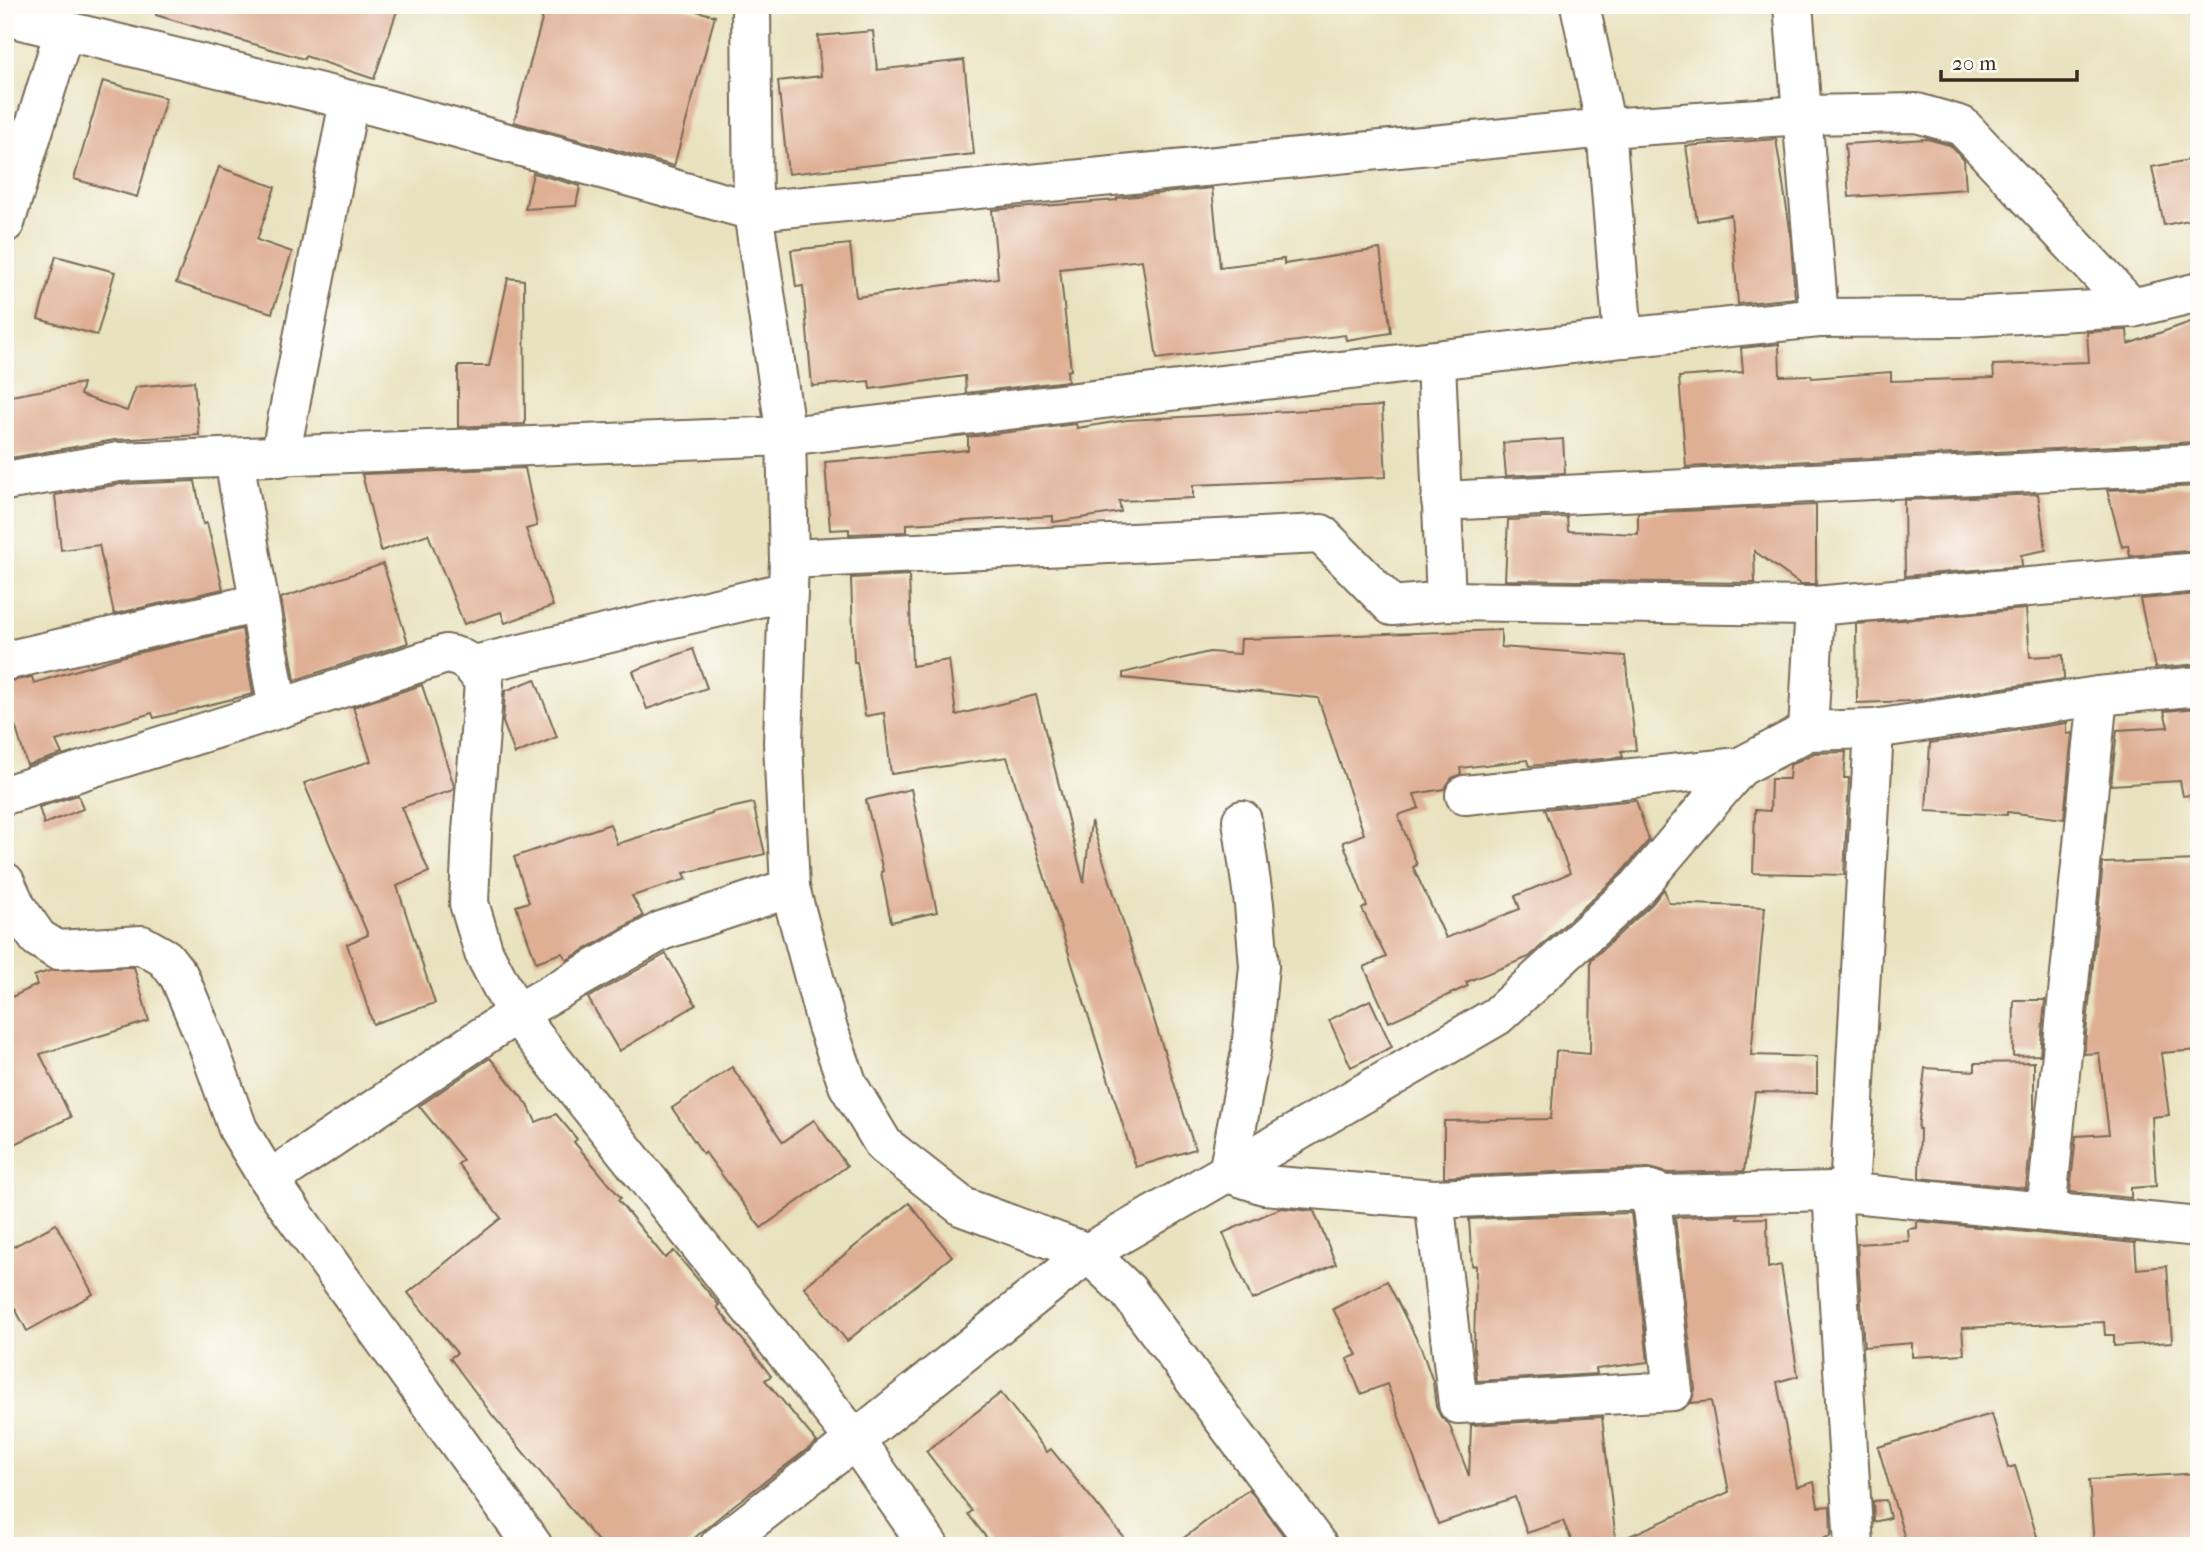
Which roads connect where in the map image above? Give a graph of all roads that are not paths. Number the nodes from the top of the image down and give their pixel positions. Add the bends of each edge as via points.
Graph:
1 (751, 5) edge
2 (1580, 5) edge
3 (1793, 5) edge
4 (5, 16) edge
5 (79, 24) edge
6 (349, 101) junction
7 (1804, 114) junction
8 (1606, 128) junction
9 (753, 211) junction
10 (5, 222) edge
11 (2199, 292) edge
12 (2132, 308) junction
13 (1819, 318) junction
14 (1623, 338) junction
15 (1436, 361) junction
16 (786, 436) junction
17 (280, 457) junction
18 (234, 459) junction
19 (2199, 464) edge
20 (5, 481) edge
21 (1441, 501) junction
22 (2199, 572) edge
23 (788, 575) junction
24 (1446, 601) junction
25 (259, 603) junction
26 (1815, 606) junction
27 (5, 661) edge
28 (474, 665) junction
29 (2199, 686) edge
30 (2098, 696) junction
31 (278, 709) junction
32 (1874, 729) junction
33 (1808, 731) junction
34 (1740, 767) junction
35 (5, 795) edge
36 (1465, 795) dead end
37 (1242, 820) dead end
38 (5, 882) edge
39 (790, 888) junction
40 (516, 1014) junction
41 (1228, 1173) junction
42 (269, 1180) junction
43 (1650, 1190) junction
44 (1840, 1192) junction
45 (1434, 1199) junction
46 (2046, 1212) junction
47 (2199, 1227) edge
48 (1088, 1252) junction
49 (855, 1440) junction
50 (1847, 1543) edge
51 (533, 1546) edge
52 (719, 1546) edge
53 (929, 1546) edge
54 (1318, 1546) edge

1 - 9 street
2 - 8 street
3 - 7 street
4 - 5 street
5 - 6 street
5 - 10 street
6 - 9 street
6 - 17 street
7 - 8 street
7 - 12 street via 1917,113 1962,126
7 - 13 street
8 - 9 street
8 - 14 street
9 - 16 street
11 - 12 street
12 - 13 street via 1964,317
13 - 14 street
14 - 15 street
15 - 16 street
15 - 21 street
16 - 17 street
16 - 23 street
17 - 18 street
18 - 20 street via 119,462
18 - 25 street
19 - 21 street
21 - 24 street
22 - 26 street
23 - 24 street via 1321,534 1392,606
23 - 28 street
23 - 39 street via 783,742
24 - 26 street
25 - 27 street
25 - 31 street
26 - 33 street
28 - 31 street via 446,654
28 - 40 street via 484,683 469,902 484,953
29 - 30 street
30 - 32 street
30 - 46 street
31 - 35 street
32 - 33 street
32 - 44 street
33 - 34 street
34 - 36 street
34 - 41 street via 1637,888 1497,1016
37 - 41 street via 1259,966 1251,1051
38 - 42 street via 38,938 57,950 142,945 165,958 179,976 238,1129
39 - 40 street via 661,931
39 - 48 street via 848,1085 884,1145 963,1207
40 - 42 street
40 - 49 street
41 - 45 street via 1264,1185
41 - 48 street
42 - 51 street
43 - 44 street via 1664,1195
43 - 45 street
43 - 45 street via 1673,1391 1458,1404
44 - 46 street
44 - 50 street
46 - 47 street
48 - 49 street
48 - 54 street via 1128,1291
49 - 52 street
49 - 53 street

